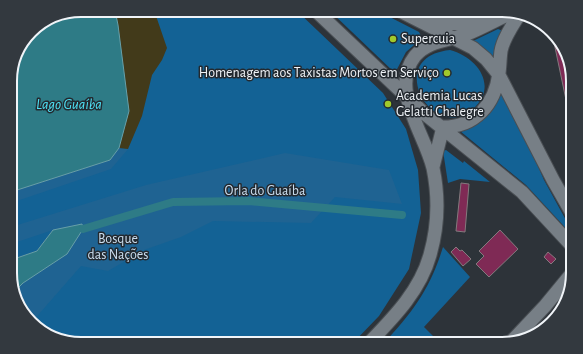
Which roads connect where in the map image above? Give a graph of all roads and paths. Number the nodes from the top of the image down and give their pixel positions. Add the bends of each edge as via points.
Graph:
1 (322, 17) edge
2 (412, 17) edge
3 (418, 17) edge
4 (496, 17) edge
5 (502, 17) edge
6 (516, 19) edge
7 (456, 38) junction
8 (499, 75) junction
9 (407, 99) junction
10 (443, 127) junction
11 (433, 168) junction
12 (566, 202) edge
13 (566, 239) edge
14 (565, 281) edge
15 (517, 335) edge
16 (374, 337) edge

1 - 9 main road
2 - 7 main road
3 - 4 main road via 437,23 459,24
5 - 7 main road
6 - 8 main road via 501,50
7 - 8 main road via 477,51
7 - 9 main road via 435,42 415,57 406,82
8 - 10 main road via 490,101 479,115 456,127
8 - 12 main road
9 - 10 main road
9 - 11 main road
10 - 11 main road
10 - 13 main road via 522,192
11 - 16 main road via 437,201 436,229 430,256 409,298
14 - 15 main road

